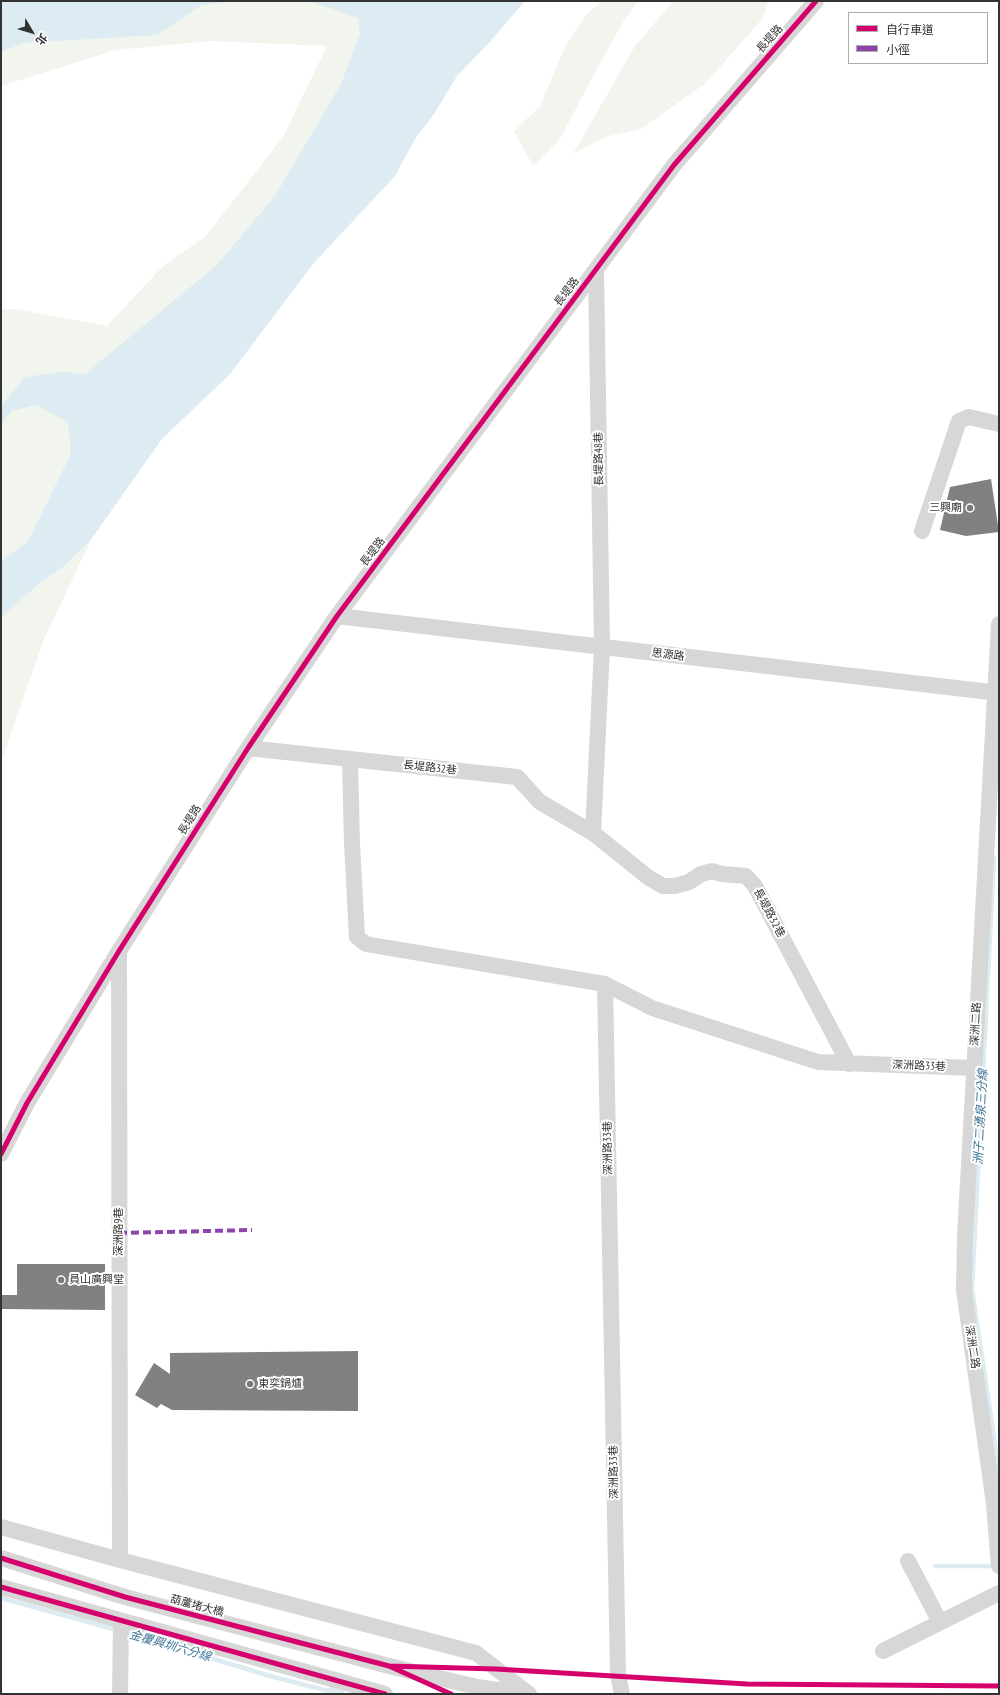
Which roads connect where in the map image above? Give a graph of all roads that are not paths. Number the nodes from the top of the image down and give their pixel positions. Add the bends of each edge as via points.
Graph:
1 (816, 1) edge
2 (596, 270) junction
3 (999, 424) edge
4 (922, 532) dead end
5 (337, 616) junction
6 (999, 624) edge
7 (602, 647) junction
8 (997, 693) edge
9 (248, 748) junction
10 (350, 760) junction
11 (593, 833) junction
12 (119, 951) junction
13 (605, 984) junction
14 (849, 1064) junction
15 (974, 1068) junction
16 (1, 1154) edge
17 (1, 1527) edge
18 (1, 1558) edge
19 (120, 1560) junction
20 (908, 1561) dead end
21 (999, 1566) edge
22 (1, 1587) edge
23 (999, 1593) edge
24 (120, 1621) junction
25 (940, 1622) junction
26 (882, 1651) dead end
27 (120, 1694) edge
28 (385, 1694) edge
29 (525, 1694) edge
30 (528, 1694) edge
31 (622, 1694) edge

1 - 2 street, 長堤路 via 674,165
2 - 5 street, 長堤路
2 - 7 street, 長堤路48巷
3 - 4 street via 969,417 960,421
5 - 7 street, 思源路
5 - 9 street, 長堤路
6 - 8 street, 深洲二路
7 - 8 street, 思源路
7 - 11 street
8 - 15 street, 深洲二路
9 - 10 street, 長堤路32巷
9 - 12 street, 長堤路
10 - 11 street, 長堤路32巷 via 517,777 540,802
10 - 13 street via 357,937 366,944
11 - 14 street, 長堤路32巷 via 662,886 689,882 701,874 712,871 746,876 755,886
12 - 16 street, 長堤路 via 27,1103
12 - 19 street, 深洲路9巷
13 - 14 street, 深洲路33巷 via 652,1008 818,1062
13 - 31 street, 深洲路33巷 via 618,1668
14 - 15 street, 深洲路33巷
15 - 21 street, 深洲二路 via 964,1290 994,1504
17 - 19 street
18 - 29 street, 葫蘆堵大橋 via 125,1597 389,1666 477,1687
19 - 30 street via 476,1653
20 - 25 street
22 - 24 street
23 - 25 street
24 - 27 street
24 - 28 street
25 - 26 street

